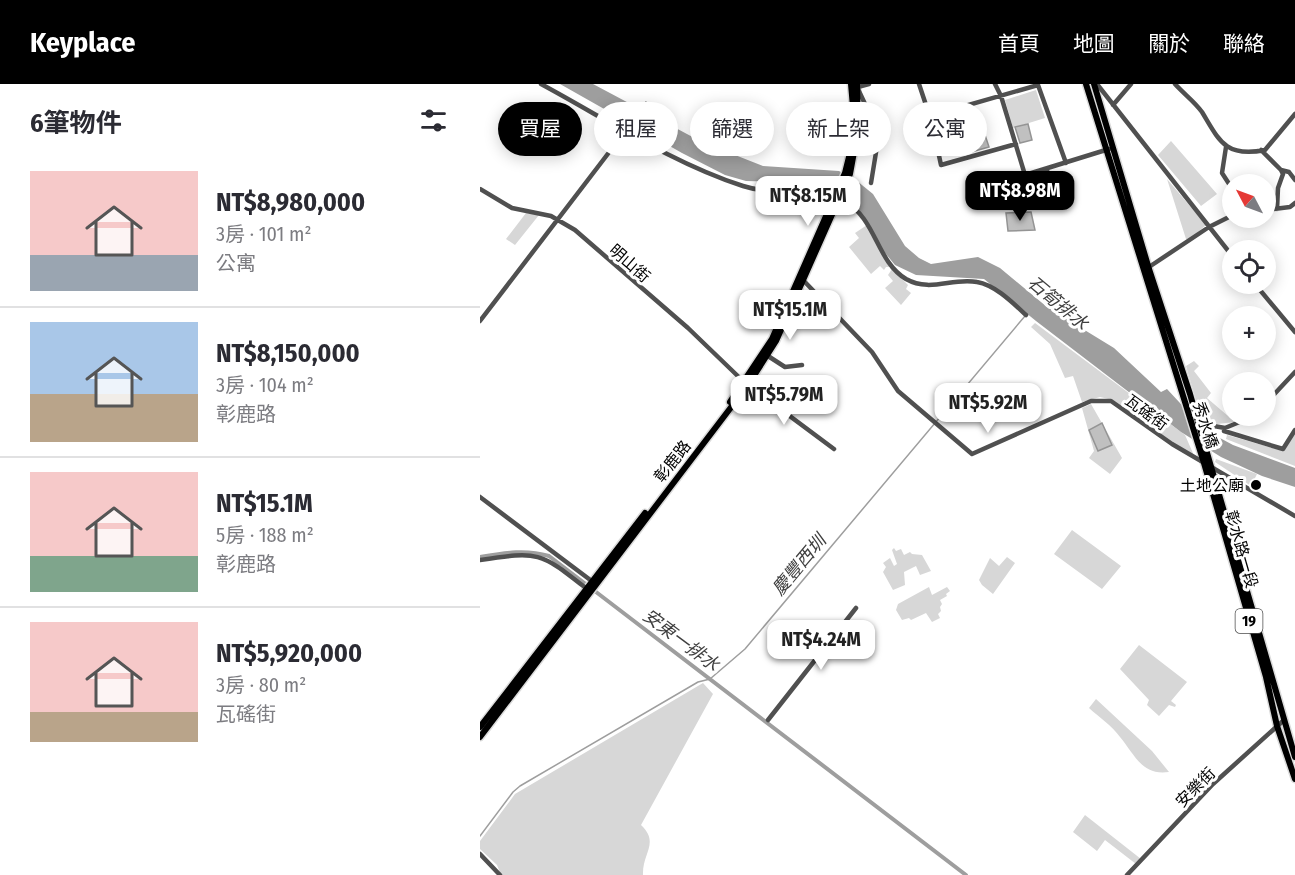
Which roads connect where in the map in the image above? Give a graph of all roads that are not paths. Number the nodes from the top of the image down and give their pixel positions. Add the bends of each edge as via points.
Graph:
1 (541, 84) edge
2 (869, 84) edge
3 (919, 84) edge
4 (995, 84) edge
5 (1086, 84) edge
6 (1096, 84) edge
7 (1131, 84) edge
8 (1175, 84) edge
9 (854, 86) edge
10 (1001, 96) junction
11 (925, 102) edge
12 (980, 102) edge
13 (1113, 105) junction
14 (594, 113) edge
15 (1295, 114) edge
16 (1016, 144) junction
17 (1114, 147) junction
18 (1226, 147) junction
19 (1107, 150) junction
20 (1261, 150) junction
21 (987, 152) edge
22 (606, 156) edge
23 (673, 156) edge
24 (939, 156) edge
25 (973, 156) edge
26 (1066, 163) junction
27 (1047, 169) junction
28 (1281, 170) junction
29 (1223, 174) edge
30 (1025, 175) junction
31 (1295, 180) edge
32 (871, 183) dead end
33 (480, 189) edge
34 (1049, 194) dead end
35 (837, 196) junction
36 (1027, 201) dead end
37 (1295, 203) edge
38 (1277, 209) joint
39 (558, 219) junction
40 (1222, 220) edge
41 (1209, 227) junction
42 (1222, 243) edge
43 (803, 268) junction
44 (1146, 269) junction
45 (803, 281) junction
46 (1264, 294) edge
47 (1026, 315) dead end
48 (480, 321) edge
49 (1295, 331) edge
50 (774, 340) junction
51 (768, 356) junction
52 (802, 364) dead end
53 (1295, 372) edge
54 (746, 383) junction
55 (1276, 392) edge
56 (1197, 423) junction
57 (1230, 426) edge
58 (1225, 428) junction
59 (1295, 430) edge
60 (1203, 444) joint
61 (834, 449) dead end
62 (1207, 464) junction
63 (480, 497) edge
64 (1295, 516) edge
65 (480, 560) edge
66 (594, 583) junction
67 (589, 591) junction
68 (856, 608) dead end
69 (535, 660) junction
70 (768, 720) dead end
71 (1284, 720) junction
72 (1277, 726) junction
73 (480, 727) edge
74 (480, 736) edge
75 (1295, 757) edge
76 (1295, 779) edge
77 (480, 854) edge
78 (500, 875) edge
79 (1127, 875) edge

1 - 14 street
2 - 9 street
3 - 11 street
4 - 10 street
5 - 19 main road, 19
6 - 13 street
6 - 17 main road, 19
7 - 13 street
8 - 18 street via 1200,109 1212,133
9 - 32 street via 879,134
9 - 35 main road, 彰鹿路 via 852,145
10 - 12 street
10 - 16 street
10 - 26 street via 1038,85
13 - 41 street
15 - 20 street via 1270,145
16 - 21 street
16 - 30 street
17 - 19 street
17 - 44 main road, 19
18 - 20 street via 1246,152
18 - 29 street
19 - 26 street
19 - 44 main road, 19
20 - 28 street
22 - 39 street
23 - 35 street via 742,186
24 - 25 street via 941,165
26 - 27 street
27 - 30 street
27 - 34 street
28 - 31 street via 1289,172
28 - 38 street
30 - 36 street via 1021,188
33 - 39 street, 明山街 via 512,208
35 - 43 main road, 彰鹿路
35 - 45 main road, 彰鹿路
35 - 47 street via 863,217 890,266 907,279 933,286 974,281 1007,298
37 - 38 street
39 - 48 street
39 - 54 street, 明山街 via 695,334
40 - 41 street
41 - 42 street
41 - 44 street
43 - 45 street
43 - 50 main road, 彰鹿路
44 - 56 main road, 秀水橋 / 19
44 - 62 main road, 秀水橋 / 19 via 1182,396
45 - 50 main road, 彰鹿路
45 - 62 street, 瓦磘街 via 872,352 898,391 972,454 1101,399 1111,401 1144,427
46 - 49 street
50 - 51 main road, 彰鹿路
50 - 54 main road, 彰鹿路
51 - 52 street via 785,367
51 - 54 main road, 彰鹿路
53 - 55 street
54 - 61 street, 明山街
54 - 66 main road, 彰鹿路
56 - 58 street
56 - 60 main road, 秀水橋 / 19
57 - 58 street
58 - 59 street via 1224,431 1282,449
60 - 62 main road, 彰水路一段 / 19
62 - 64 street
62 - 71 main road, 彰水路一段 / 19 via 1229,526
62 - 72 main road, 彰水路一段 / 19
63 - 66 street
65 - 67 street via 536,556 558,566
66 - 67 main road, 彰鹿路
67 - 69 main road
68 - 70 street
69 - 73 main road
69 - 74 main road
71 - 72 street, 安樂街
71 - 75 main road, 彰水路一段 / 19
72 - 76 main road, 彰水路一段 / 19
72 - 79 street, 安樂街 via 1213,784
77 - 78 street

